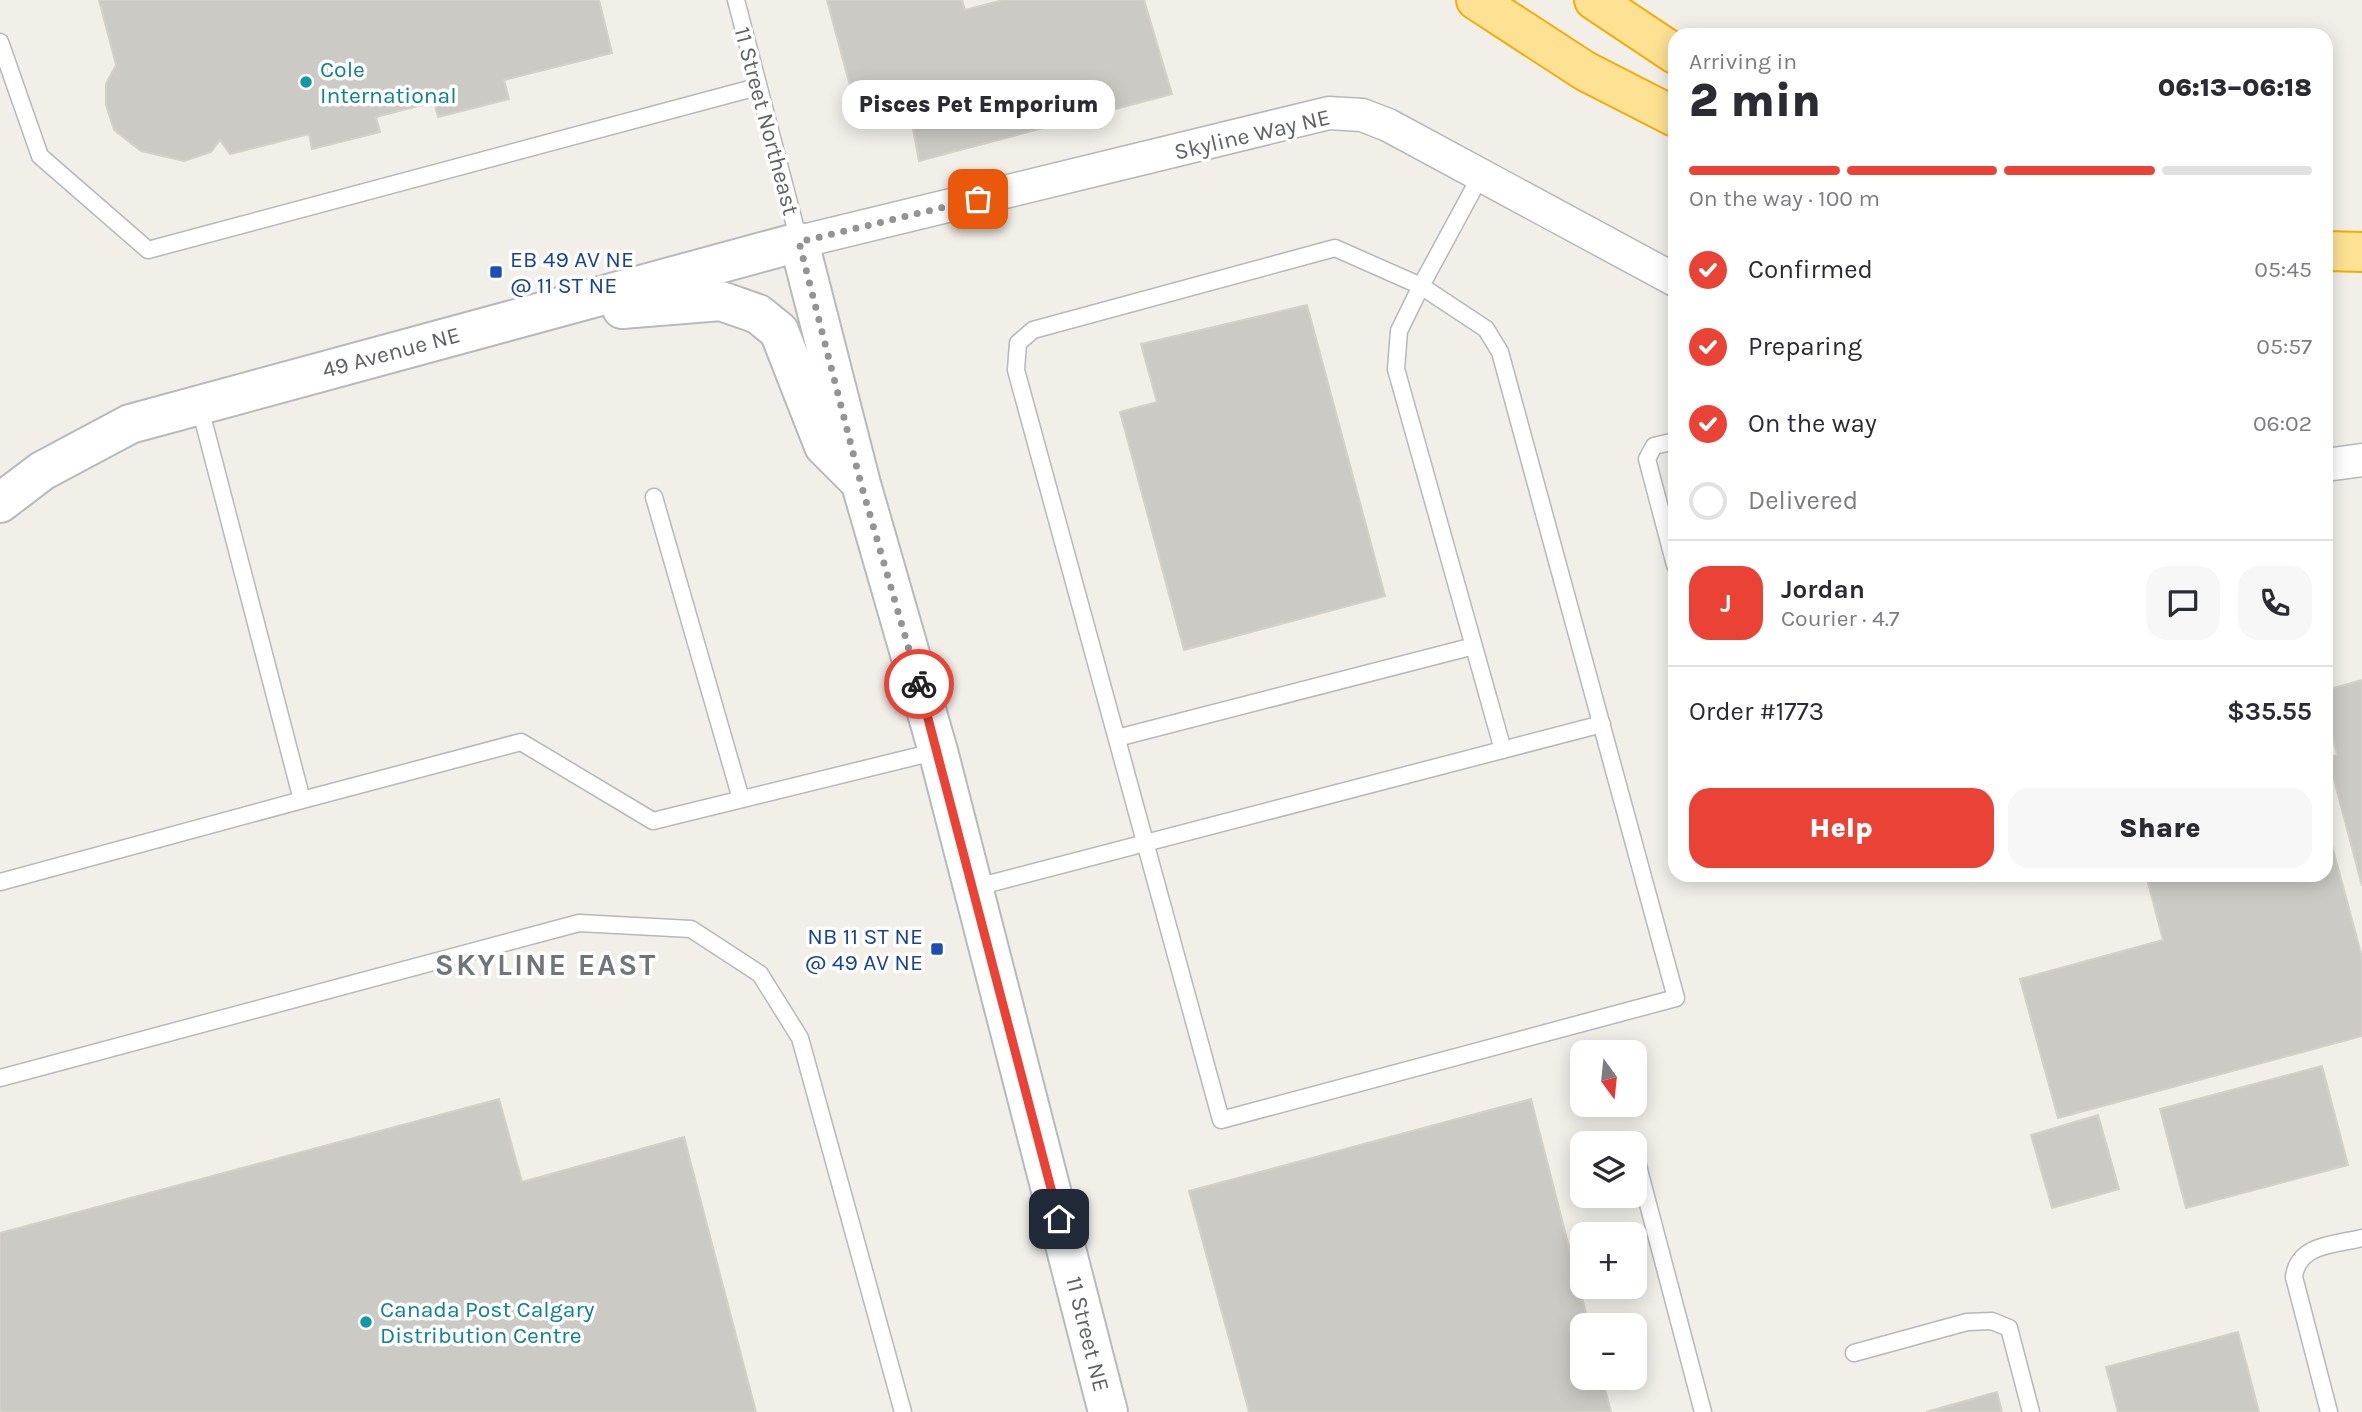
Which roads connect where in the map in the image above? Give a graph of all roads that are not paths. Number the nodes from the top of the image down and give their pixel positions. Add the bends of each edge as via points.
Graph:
1 (736, 0) edge
2 (1476, 0) edge
3 (1594, 0) edge
4 (0, 42) edge
5 (1668, 49) edge
6 (757, 87) junction
7 (1668, 113) edge
8 (1481, 175) junction
9 (799, 242) junction
10 (2333, 251) edge
11 (2362, 252) edge
12 (1668, 276) edge
13 (1421, 286) junction
14 (522, 317) junction
15 (200, 404) junction
16 (1668, 443) edge
17 (2362, 460) edge
18 (2333, 464) edge
19 (42, 471) junction
20 (0, 480) edge
21 (861, 484) junction
22 (654, 497) dead end
23 (0, 503) edge
24 (1668, 538) edge
25 (1474, 646) junction
26 (1602, 724) junction
27 (1117, 738) junction
28 (1503, 750) junction
29 (938, 751) junction
30 (741, 799) junction
31 (302, 800) junction
32 (1146, 844) junction
33 (0, 882) edge
34 (973, 888) junction
35 (0, 1078) edge
36 (1647, 1198) edge
37 (2362, 1238) edge
38 (1854, 1353) dead end
39 (903, 1412) edge
40 (1108, 1412) edge
41 (1703, 1412) edge
42 (2031, 1412) edge
43 (2329, 1412) edge

1 - 6 lane, 11 Street Northeast
2 - 7 highway via 1585,71
3 - 5 highway
4 - 6 lane via 40,156 148,250
6 - 9 lane, 11 Street Northeast
8 - 9 street, Skyline Way NE via 1388,125 1362,115 1329,113
8 - 12 street, Skyline Way NE
8 - 13 lane
9 - 14 street, 49 Avenue NE
9 - 21 street, 11 Street NE
10 - 11 highway
13 - 25 lane via 1399,331 1396,369
13 - 26 lane via 1486,328 1500,352
13 - 27 lane via 1335,248 1033,330 1018,343 1016,370
14 - 15 street, 49 Avenue NE
14 - 21 street via 721,301 758,314 779,331 824,446
15 - 19 street, 49 Avenue NE via 130,425
15 - 31 lane
16 - 24 lane via 1654,446 1647,459
17 - 18 street
19 - 20 street
19 - 23 street, 49 Avenue NE
21 - 29 street, 11 Street NE
22 - 30 lane
25 - 27 lane
25 - 28 lane
26 - 28 lane
26 - 32 lane via 1676,998 1248,1112 1221,1119
27 - 32 lane
28 - 32 lane
29 - 30 lane
29 - 34 street, 11 Street NE
30 - 31 lane via 653,821 521,742
31 - 33 lane
32 - 34 lane
34 - 40 street, 11 Street NE
35 - 39 lane via 579,923 691,929 760,974 800,1038
36 - 41 lane
37 - 43 lane via 2304,1253 2295,1262 2294,1277
38 - 42 lane via 1968,1322 1992,1321 2009,1328

